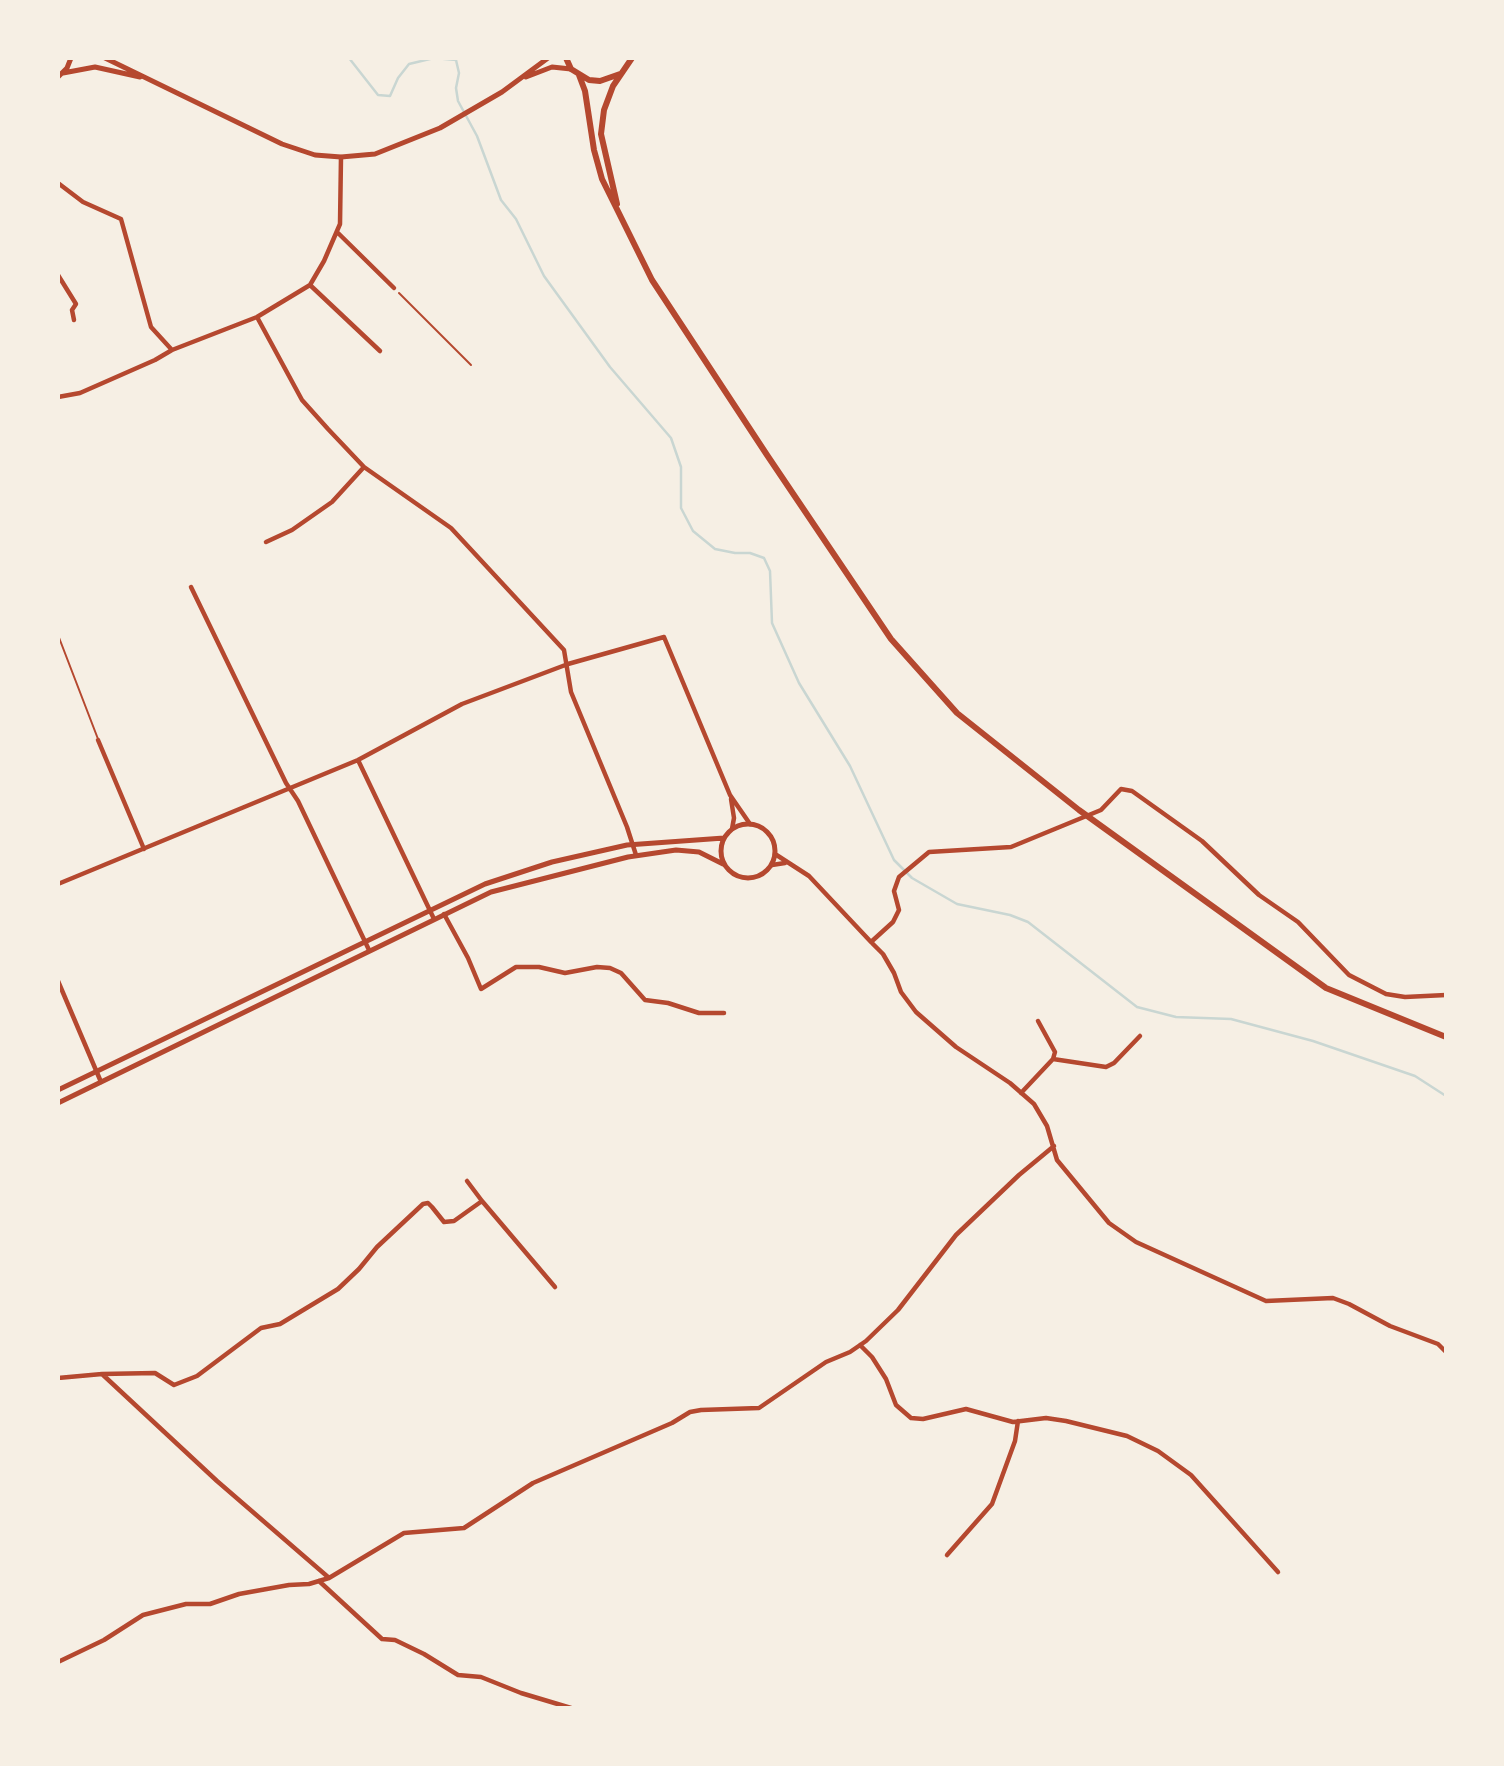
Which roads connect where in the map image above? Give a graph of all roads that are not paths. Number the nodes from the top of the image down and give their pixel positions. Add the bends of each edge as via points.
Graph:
1 (71, 58) edge
2 (105, 58) edge
3 (548, 58) edge
4 (566, 58) edge
5 (632, 58) edge
6 (572, 69) junction
7 (621, 73) junction
8 (60, 75) edge
9 (579, 75) junction
10 (149, 79) junction
11 (520, 79) junction
12 (341, 157) junction
13 (58, 183) edge
14 (622, 223) junction
15 (337, 231) junction
16 (58, 275) edge
17 (310, 285) junction
18 (394, 288) road end
19 (257, 317) junction
20 (74, 320) dead end
21 (172, 350) junction
22 (380, 351) dead end
23 (58, 397) edge
24 (364, 467) junction
25 (266, 542) dead end
26 (191, 587) dead end
27 (58, 635) edge
28 (568, 664) junction
29 (98, 740) joint
30 (358, 760) junction
31 (291, 788) junction
32 (730, 795) junction
33 (750, 824) junction
34 (732, 829) junction
35 (724, 838) junction
36 (633, 845) junction
37 (144, 849) junction
38 (775, 854) junction
39 (636, 855) junction
40 (786, 863) junction
41 (723, 864) junction
42 (772, 864) junction
43 (58, 884) edge
44 (430, 910) junction
45 (444, 914) junction
46 (434, 919) junction
47 (364, 940) junction
48 (871, 942) junction
49 (369, 950) junction
50 (58, 981) edge
51 (1446, 995) edge
52 (724, 1013) dead end
53 (1038, 1021) dead end
54 (1140, 1036) dead end
55 (1446, 1037) edge
56 (1053, 1059) junction
57 (96, 1071) junction
58 (101, 1082) junction
59 (58, 1090) edge
60 (1021, 1093) junction
61 (58, 1103) edge
62 (1054, 1146) junction
63 (467, 1181) dead end
64 (482, 1201) junction
65 (555, 1287) dead end
66 (860, 1345) junction
67 (1446, 1352) edge
68 (102, 1374) junction
69 (58, 1378) edge
70 (1018, 1421) junction
71 (947, 1555) dead end
72 (1278, 1572) dead end
73 (329, 1578) junction
74 (319, 1581) junction
75 (58, 1662) edge
76 (571, 1708) edge

1 - 8 street
2 - 10 street
3 - 11 street
4 - 6 main road
5 - 7 main road
6 - 9 main road
6 - 11 street via 552,67
7 - 9 main road via 600,81
7 - 14 main road via 604,110 601,134
8 - 10 street via 95,67
9 - 14 main road via 594,150
10 - 12 street via 282,144 315,155
11 - 12 street via 440,128 375,153
12 - 15 street
13 - 21 street via 83,202 121,219 151,327
14 - 55 main road via 660,291 883,627 957,713 1079,810 1326,988
15 - 17 street
15 - 18 street
16 - 20 street via 76,304
17 - 19 street
17 - 22 street
19 - 21 street
19 - 24 street via 302,400
21 - 23 street via 80,393
24 - 25 street via 332,502
24 - 28 street via 451,528 564,650
26 - 31 street
27 - 29 lane
28 - 30 street via 462,704
28 - 32 street via 664,637
28 - 36 street via 571,692
29 - 37 street
30 - 31 street
30 - 44 street
31 - 37 street
31 - 47 street
32 - 33 street
32 - 34 street
33 - 34 street
33 - 38 street via 771,837
34 - 35 street
35 - 36 street
35 - 41 street via 720,850
36 - 39 street
36 - 44 street via 485,884
37 - 43 street
38 - 40 street
38 - 42 street
39 - 41 street via 699,852
39 - 45 street via 491,892
40 - 42 street
40 - 48 street via 809,876
41 - 42 street via 741,878 753,878
44 - 46 street
44 - 47 street
45 - 46 street
45 - 52 street via 481,989 516,967 565,973 610,968 621,973 645,1000 699,1013
46 - 49 street
47 - 49 street
47 - 57 street
48 - 51 street via 900,910 894,891 899,877 929,852 1011,847 1101,810 1121,789 1132,791 1202,841 1259,895 1298,922 1349,975 1386,994
48 - 60 street via 883,954 916,1012
49 - 58 street
50 - 57 street
53 - 56 street via 1055,1052
54 - 56 street via 1106,1067
56 - 60 street
57 - 58 street
57 - 59 street
58 - 61 street
60 - 62 street via 1034,1104
62 - 66 street via 956,1236 898,1310
62 - 67 street via 1057,1160 1109,1223 1136,1242 1266,1301 1333,1298
63 - 64 street
64 - 65 street
64 - 68 street via 449,1223 428,1203 423,1204 338,1289 280,1324 261,1328 197,1376 174,1385 155,1373
66 - 70 street via 886,1379 896,1405 911,1418 967,1409
66 - 73 street via 826,1362 759,1408 690,1412 533,1483 464,1528 404,1533
68 - 69 street
68 - 73 street
70 - 71 street via 992,1504
70 - 72 street via 1066,1420 1127,1436 1158,1451 1191,1475
73 - 74 street
74 - 75 street via 143,1615
74 - 76 street via 382,1639 395,1640 457,1675 481,1677

